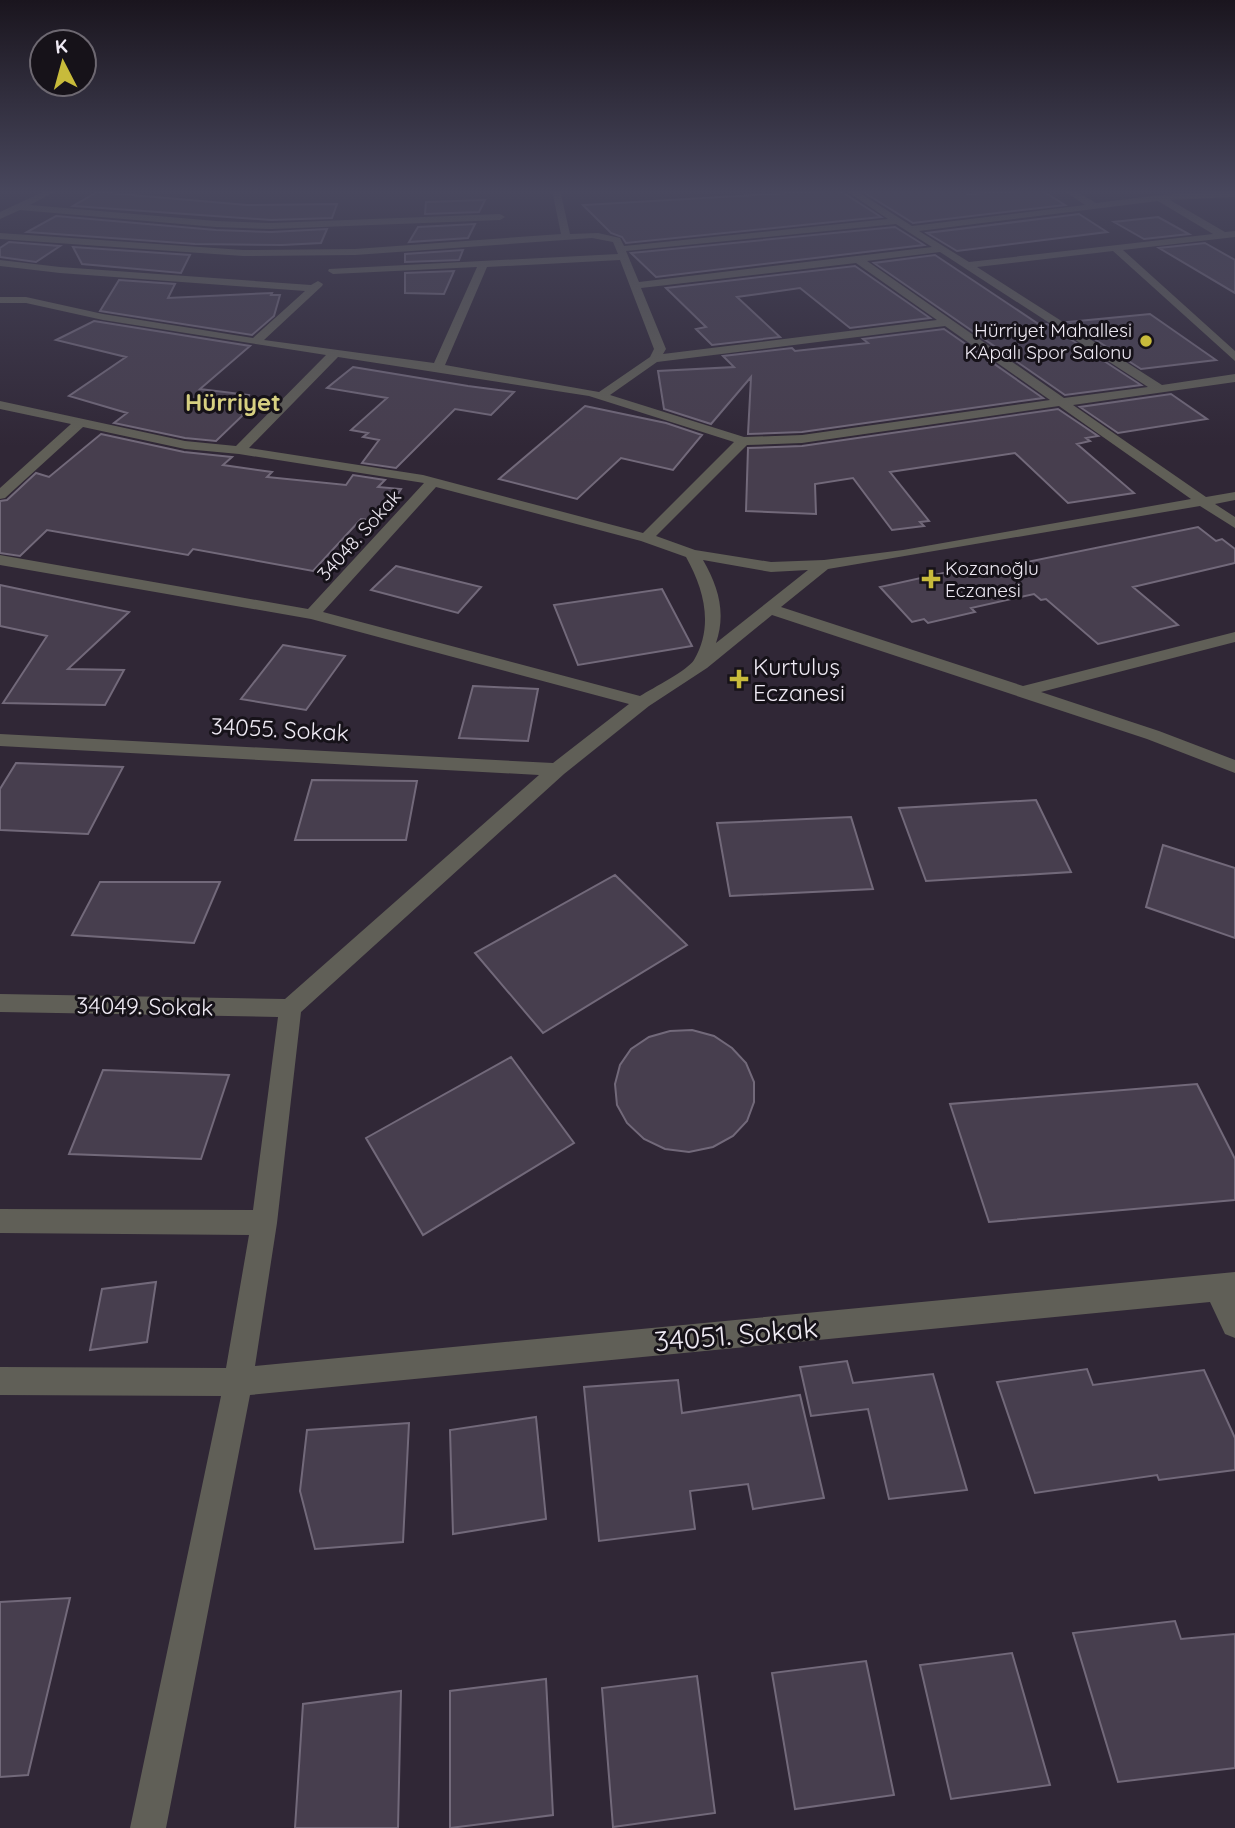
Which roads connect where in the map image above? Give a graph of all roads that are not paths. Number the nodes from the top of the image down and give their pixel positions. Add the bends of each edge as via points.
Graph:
1 (40, 275) edge
2 (137, 275) edge
3 (328, 275) edge
4 (478, 275) edge
5 (631, 275) edge
6 (723, 275) edge
7 (880, 275) edge
8 (984, 275) edge
9 (1145, 275) edge
10 (635, 286) junction
11 (313, 288) junction
12 (1, 299) edge
13 (947, 322) junction
14 (256, 342) junction
15 (335, 352) junction
16 (1235, 357) edge
17 (653, 359) junction
18 (438, 367) junction
19 (1235, 378) edge
20 (1159, 388) junction
21 (601, 396) junction
22 (1061, 402) junction
23 (0, 405) edge
24 (79, 424) junction
25 (743, 441) junction
26 (239, 450) junction
27 (433, 481) junction
28 (0, 495) edge
29 (1235, 496) edge
30 (1203, 502) junction
31 (1235, 524) edge
32 (646, 538) junction
33 (692, 554) junction
34 (0, 560) edge
35 (824, 565) junction
36 (771, 609) junction
37 (312, 614) junction
38 (1235, 638) edge
39 (701, 664) junction
40 (1021, 692) junction
41 (643, 702) junction
42 (0, 740) edge
43 (1235, 767) edge
44 (557, 770) junction
45 (0, 1003) edge
46 (290, 1008) junction
47 (0, 1221) edge
48 (264, 1223) junction
49 (1226, 1287) edge
50 (1235, 1324) edge
51 (0, 1381) edge
52 (238, 1381) junction
53 (148, 1828) edge

1 - 12 street
2 - 11 street
3 - 11 street
4 - 18 street
5 - 10 street
6 - 10 street
7 - 13 street
8 - 20 street
9 - 16 street
10 - 17 street via 660,349
11 - 14 street
12 - 14 street
13 - 17 street
13 - 22 street
14 - 15 street
15 - 18 street
15 - 26 street
17 - 21 street
18 - 21 street
19 - 20 street
20 - 22 street
21 - 25 street
22 - 25 street via 802,439
22 - 30 street
23 - 24 street
24 - 26 street via 185,445
24 - 28 street
25 - 32 street
26 - 27 street
27 - 32 street
27 - 37 street, 34048. Sokak
29 - 30 street
30 - 31 street
30 - 35 street
32 - 33 street
33 - 35 street via 771,567
33 - 39 street via 707,581 715,623
34 - 37 street
35 - 36 street
36 - 39 street
36 - 40 street
37 - 41 street
38 - 40 street
39 - 41 street
40 - 43 street
41 - 44 street
42 - 44 street, 34055. Sokak
44 - 46 street
45 - 46 street, 34049. Sokak
46 - 48 street
47 - 48 street
48 - 52 street
49 - 50 street
49 - 52 street, 34051. Sokak
51 - 52 street, 34051. Sokak
52 - 53 street

